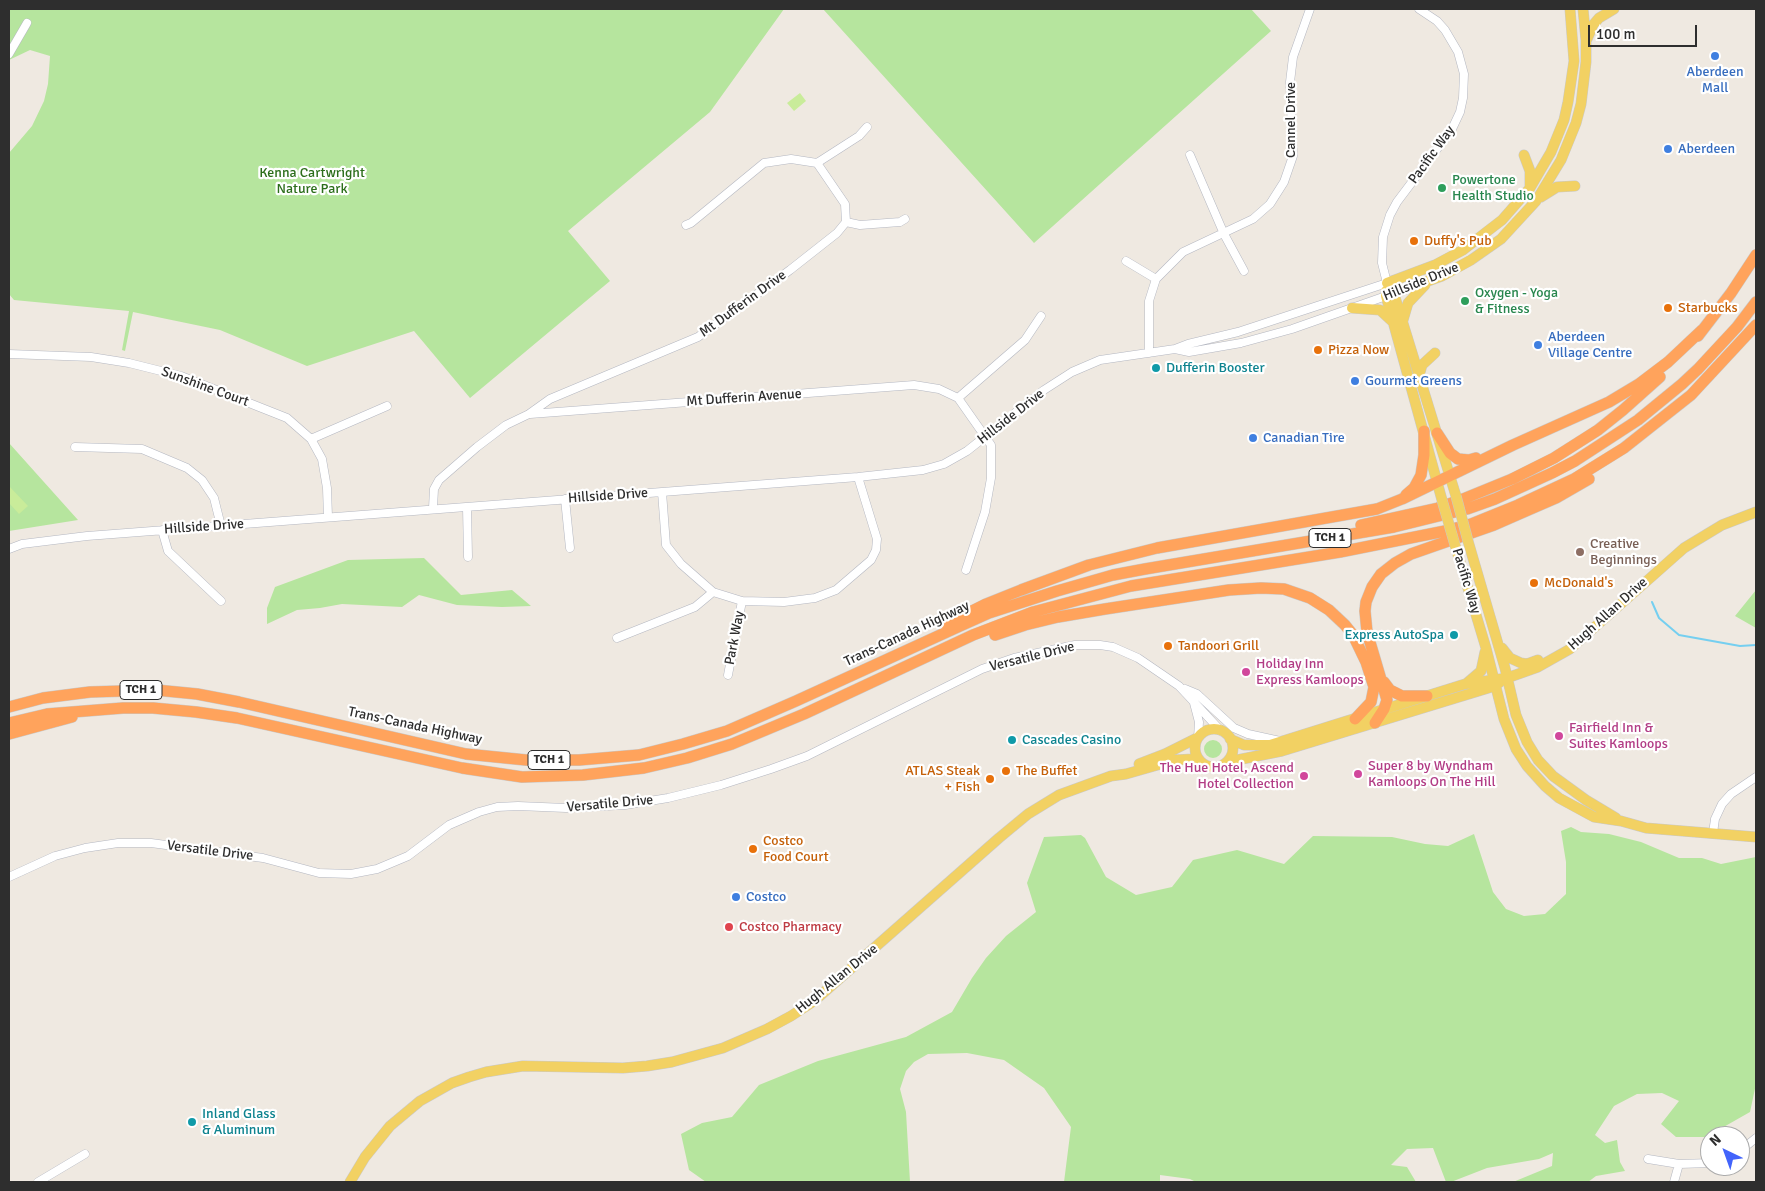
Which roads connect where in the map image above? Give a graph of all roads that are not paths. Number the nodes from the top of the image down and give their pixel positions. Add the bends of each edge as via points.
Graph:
1 (1310, 9) edge
2 (1419, 9) edge
3 (1570, 9) edge
4 (1583, 9) edge
5 (1614, 9) edge
6 (27, 23) dead end
7 (1586, 40) junction
8 (9, 54) edge
9 (867, 127) dead end
10 (1190, 155) dead end
11 (1524, 155) dead end
12 (817, 163) junction
13 (1575, 186) dead end
14 (1530, 188) junction
15 (1536, 201) junction
16 (905, 219) dead end
17 (846, 222) junction
18 (686, 225) dead end
19 (1224, 234) junction
20 (1756, 255) edge
21 (1126, 261) dead end
22 (1244, 271) dead end
23 (1156, 280) junction
24 (1427, 282) junction
25 (1387, 283) junction
26 (1390, 295) junction
27 (1756, 302) edge
28 (1352, 308) junction
29 (1042, 316) dead end
30 (1399, 323) junction
31 (1756, 325) edge
32 (1702, 330) junction
33 (1410, 347) junction
34 (1175, 349) junction
35 (1149, 353) junction
36 (9, 354) edge
37 (1419, 377) junction
38 (958, 398) junction
39 (386, 406) dead end
40 (529, 414) junction
41 (1424, 431) junction
42 (1437, 433) junction
43 (986, 436) junction
44 (311, 439) junction
45 (1513, 445) junction
46 (76, 447) dead end
47 (1624, 448) junction
48 (1449, 475) junction
49 (858, 476) junction
50 (1438, 482) junction
51 (662, 492) junction
52 (565, 499) junction
53 (1402, 499) junction
54 (467, 507) junction
55 (434, 508) junction
56 (1756, 512) edge
57 (328, 517) junction
58 (221, 526) junction
59 (162, 530) junction
60 (1322, 540) junction
61 (570, 548) dead end
62 (9, 549) edge
63 (468, 556) dead end
64 (966, 570) dead end
65 (713, 592) junction
66 (221, 601) dead end
67 (742, 601) junction
68 (617, 638) dead end
69 (1498, 644) junction
70 (1486, 648) junction
71 (1570, 649) junction
72 (941, 650) junction
73 (899, 653) junction
74 (1380, 673) junction
75 (728, 675) dead end
76 (1507, 678) junction
77 (1494, 682) junction
78 (1465, 684) junction
79 (1179, 686) junction
80 (1427, 696) junction
81 (43, 698) junction
82 (1192, 698) junction
83 (9, 701) edge
84 (9, 707) edge
85 (100, 709) junction
86 (1384, 709) junction
87 (1355, 719) junction
88 (9, 723) edge
89 (1375, 723) junction
90 (1221, 730) junction
91 (9, 734) edge
92 (1198, 738) junction
93 (1230, 739) junction
94 (1282, 742) junction
95 (1201, 762) junction
96 (1227, 762) junction
97 (1112, 776) junction
98 (1756, 777) edge
99 (1568, 788) junction
100 (1559, 798) junction
101 (1621, 821) junction
102 (1713, 833) junction
103 (1756, 837) edge
104 (9, 877) edge
105 (85, 1154) dead end
106 (1648, 1159) dead end
107 (1700, 1163) edge
108 (1679, 1164) junction
109 (38, 1182) edge
110 (350, 1182) edge
111 (1674, 1182) edge

1 - 19 street, Cannel Drive via 1293,57 1290,82 1293,156 1284,182 1270,204 1253,219
2 - 25 street, Pacific Way via 1437,21 1455,46 1464,74 1464,98 1452,129 1390,215 1383,238 1382,263
3 - 14 main road, Hillside Drive via 1574,61 1564,120 1555,144
4 - 7 main road, Hillside Drive
5 - 7 main road via 1592,25
6 - 8 street
7 - 15 main road, Hillside Drive via 1584,85 1576,123 1556,172
9 - 12 street via 859,136
10 - 19 street
11 - 14 main road via 1530,171
12 - 17 street via 845,204
12 - 18 street via 791,159 764,163
13 - 15 main road via 1556,187
14 - 25 main road, Hillside Drive via 1502,220 1464,250
15 - 24 main road, Hillside Drive via 1512,229 1489,248 1458,268
16 - 17 street via 860,225
17 - 40 street, Mt Dufferin Drive via 803,260 698,336 550,400
19 - 22 street
19 - 23 street, Cannel Drive via 1183,252
20 - 32 highway
21 - 23 street
23 - 35 street, Cannel Drive via 1149,301
24 - 26 main road, Hillside Drive
24 - 30 main road via 1408,303
25 - 26 main road, Pacific Way
25 - 34 street, Hillside Drive via 1260,326
26 - 28 street, Hillside Drive
26 - 30 main road, Pacific Way
27 - 60 highway, Trans-Canada Highway / TCH 1 via 1732,333 1682,384 1638,420 1575,461 1525,486 1466,509 1394,528
28 - 30 main road via 1380,310
28 - 34 street, Hillside Drive via 1241,343 1189,352
29 - 38 street via 1025,340
30 - 33 main road, Pacific Way
30 - 41 main road, Pacific Way
31 - 47 highway, Trans-Canada Highway / TCH 1 via 1691,395
32 - 45 highway via 1668,362 1624,394
32 - 60 highway via 1675,362 1623,410 1554,458 1464,499 1403,517 1361,525
33 - 37 main road, Pacific Way
33 - 37 main road via 1420,356 1435,353 1422,365
34 - 35 street, Hillside Drive
35 - 43 street, Hillside Drive via 1100,360 1072,372
36 - 44 street, Sunshine Court via 91,357 181,376 287,418
37 - 42 main road, Pacific Way
38 - 40 street, Mt Dufferin Avenue via 939,389 914,385
38 - 43 street
39 - 44 street
40 - 55 street, Mt Dufferin Drive via 506,425 439,480 434,489
41 - 50 main road, Pacific Way
41 - 53 highway via 1421,475 1414,488
42 - 45 highway via 1450,453 1462,460
42 - 48 main road, Pacific Way
43 - 49 street, Hillside Drive via 944,464 922,470
43 - 64 street via 991,445 991,478 985,512
44 - 57 street, Sunshine Court via 322,459
45 - 48 highway
46 - 58 street via 142,449 187,468 202,480 214,498
47 - 72 highway, Trans-Canada Highway / TCH 1 via 1574,479 1471,524 1348,551 1108,591 1033,612
47 - 74 highway via 1592,477 1556,498 1494,525 1419,550 1388,568 1372,586 1366,602 1367,632
48 - 50 highway
48 - 69 main road, Pacific Way, bridge
49 - 51 street, Hillside Drive
49 - 67 street via 877,539 871,560 836,590 815,598 784,602
50 - 53 highway
50 - 70 main road, Pacific Way, bridge
51 - 52 street, Hillside Drive
51 - 65 street via 666,545 681,564
52 - 54 street, Hillside Drive
52 - 61 street
53 - 73 highway via 1378,509 1157,548 1089,565 986,604
54 - 55 street, Hillside Drive
54 - 63 street
55 - 57 street, Hillside Drive
56 - 71 main road, Hugh Allan Drive via 1722,525 1684,548
57 - 58 street, Hillside Drive
58 - 59 street, Hillside Drive
59 - 62 street, Hillside Drive via 78,537 22,544
59 - 66 street via 168,551
60 - 73 highway, Trans-Canada Highway / TCH 1 via 1158,566 1098,579 989,613
65 - 67 street
65 - 68 street via 695,607
67 - 75 street, Park Way
69 - 71 main road via 1510,658 1521,664
69 - 76 main road, Pacific Way
70 - 77 main road, Pacific Way
70 - 78 main road via 1481,671
71 - 76 main road, Hugh Allan Drive via 1538,667
72 - 85 highway, Trans-Canada Highway / TCH 1 via 732,744 644,768 583,775 522,777 462,768 204,713 153,708
72 - 87 highway via 976,643 1017,627 1058,617 1229,590 1284,589 1310,598 1329,610 1346,624 1353,635 1374,686 1371,702
73 - 81 highway, Trans-Canada Highway / TCH 1 via 727,731 639,755 579,760 526,760 466,754 198,694 122,690
74 - 80 highway via 1396,694
74 - 86 highway via 1387,700
76 - 77 main road, Hugh Allan Drive
76 - 99 main road, Pacific Way via 1527,742 1547,770
77 - 78 main road, Hugh Allan Drive
77 - 89 main road, Hugh Allan Drive
77 - 100 main road, Pacific Way via 1516,749 1536,777
78 - 80 main road, Hugh Allan Drive
79 - 82 street, Versatile Drive
79 - 94 street via 1197,694 1234,728 1255,737
79 - 104 street, Versatile Drive via 1125,651 1100,645 1075,645 982,669 807,756 771,770 668,798 626,805 497,807 449,825 408,856 377,870 325,873 263,858 152,843 118,843 55,856
80 - 86 main road, Hugh Allan Drive
81 - 83 highway
81 - 84 highway, Trans-Canada Highway / TCH 1
82 - 90 street, Versatile Drive
82 - 92 street via 1199,722
85 - 88 highway, Trans-Canada Highway / TCH 1 via 47,714
85 - 91 highway
86 - 87 main road, Hugh Allan Drive
86 - 89 highway
87 - 94 main road, Hugh Allan Drive
89 - 96 main road, Hugh Allan Drive via 1282,752
90 - 92 main road via 1210,729
90 - 93 main road
92 - 95 main road via 1195,748
92 - 97 main road, Hugh Allan Drive
93 - 94 main road, Hugh Allan Drive via 1244,746
93 - 96 main road via 1232,751
95 - 96 main road via 1211,767
95 - 97 main road, Hugh Allan Drive via 1175,760
97 - 110 main road, Hugh Allan Drive via 1059,795 1028,814 820,995 767,1029 723,1048 647,1066 523,1066 469,1077 420,1101 390,1126
98 - 102 street via 1722,804 1715,818
99 - 100 main road
99 - 101 main road, Pacific Way
100 - 101 main road, Pacific Way via 1594,817
101 - 102 main road, Pacific Way via 1646,828
102 - 103 main road, Pacific Way
105 - 109 street
106 - 108 street
107 - 108 street
108 - 111 street

